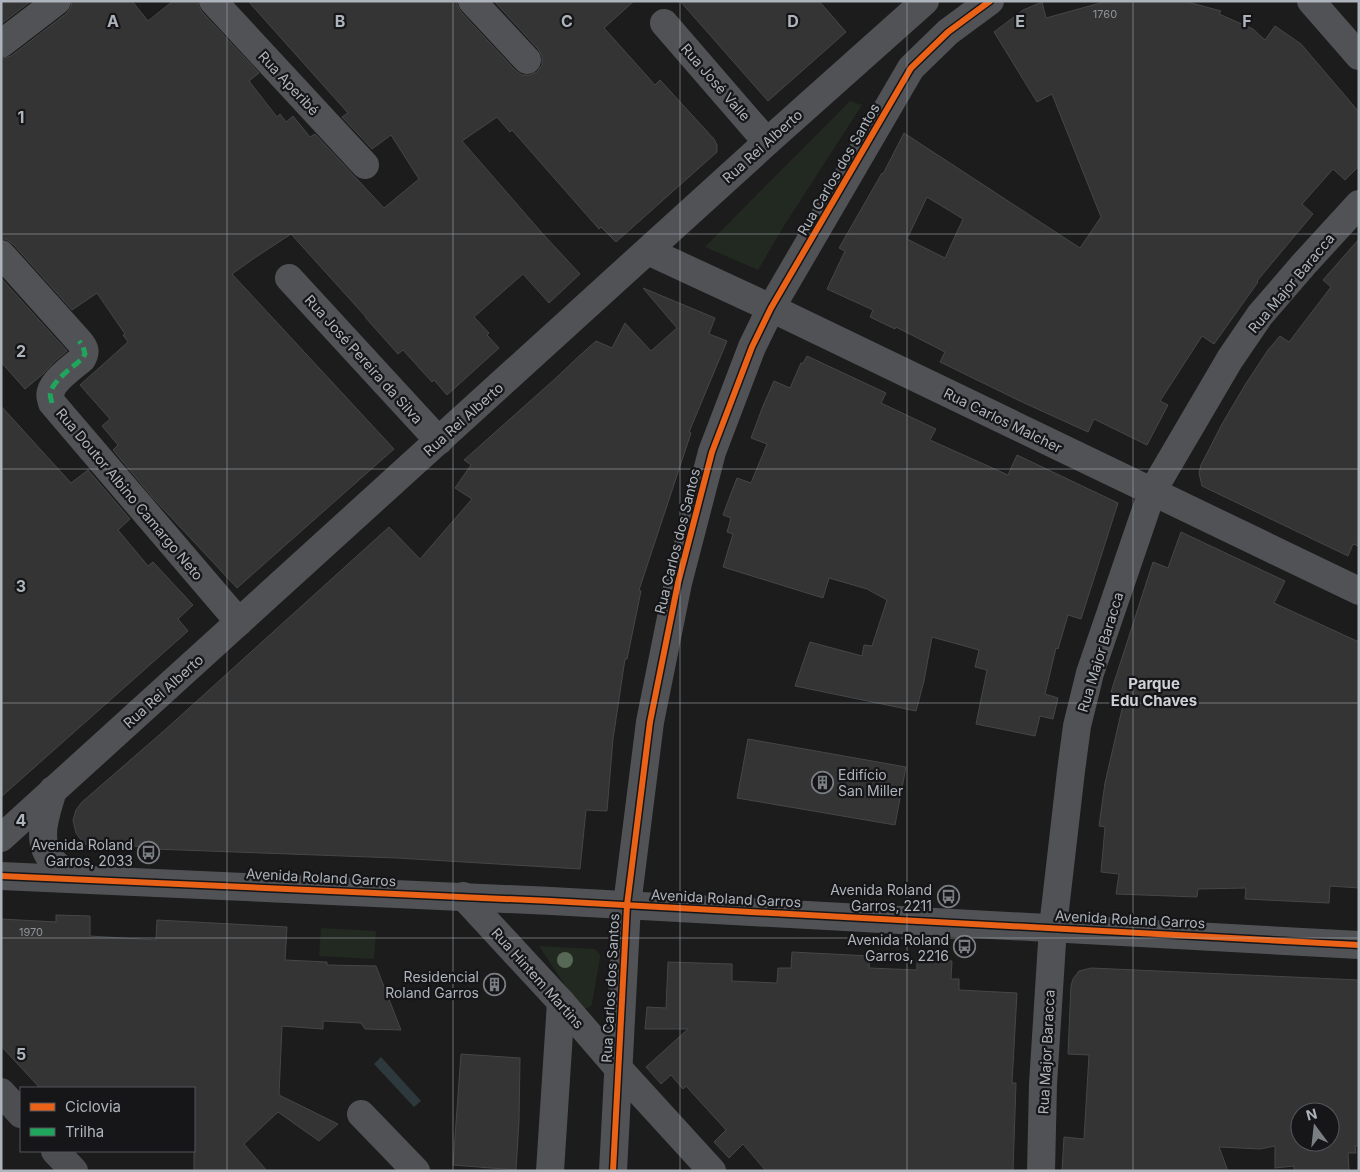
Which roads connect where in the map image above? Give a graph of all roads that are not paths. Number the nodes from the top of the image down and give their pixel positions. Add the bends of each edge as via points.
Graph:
1 (57, 1) edge
2 (213, 1) edge
3 (472, 1) edge
4 (926, 1) edge
5 (990, 1) edge
6 (1311, 1) edge
7 (664, 23) dead end
8 (1, 44) edge
9 (1359, 56) edge
10 (527, 60) dead end
11 (767, 142) junction
12 (364, 165) dead end
13 (1359, 204) edge
14 (648, 251) junction
15 (1, 254) edge
16 (289, 278) dead end
17 (771, 308) junction
18 (439, 440) junction
19 (1152, 492) junction
20 (1359, 591) edge
21 (239, 622) junction
22 (53, 790) junction
23 (1, 838) edge
24 (1, 876) edge
25 (71, 879) junction
26 (464, 896) junction
27 (626, 905) junction
28 (1054, 927) junction
29 (1359, 945) edge
30 (561, 1002) junction
31 (618, 1068) junction
32 (1, 1092) edge
33 (20, 1113) edge
34 (361, 1114) dead end
35 (56, 1152) edge
36 (74, 1171) edge
37 (416, 1171) edge
38 (550, 1171) edge
39 (613, 1171) edge
40 (712, 1171) edge
41 (1041, 1171) edge

1 - 8 street
2 - 12 street, Rua Aperibé
3 - 10 street
4 - 11 street, Rua Rei Alberto
5 - 17 street, Rua Carlos dos Santos via 948,32 911,68
6 - 9 street
7 - 11 street, Rua José Valle
11 - 14 street, Rua Rei Alberto
13 - 19 street, Rua Major Baracca via 1260,315 1230,359
14 - 17 street, Rua Carlos Malcher
14 - 18 street, Rua Rei Alberto
15 - 21 street, Rua Doutor Albino Camargo Neto via 83,346 85,354 82,359 51,391 52,403
16 - 18 street, Rua José Pereira da Silva
17 - 19 street, Rua Carlos Malcher
17 - 27 street, Rua Carlos dos Santos via 752,347 712,452 678,583 650,722
18 - 21 street, Rua Rei Alberto
19 - 20 street, Rua Carlos Malcher
19 - 28 street, Rua Major Baracca via 1090,673 1077,726
21 - 22 street, Rua Rei Alberto
22 - 23 street, Rua Rei Alberto
22 - 25 street via 43,824 44,844 50,858
24 - 25 street, Avenida Roland Garros
25 - 26 street, Avenida Roland Garros
26 - 27 street, Avenida Roland Garros
26 - 30 street, Rua Hintem Martins
27 - 28 street, Avenida Roland Garros
27 - 31 street, Rua Carlos dos Santos
28 - 29 street, Avenida Roland Garros
28 - 41 street, Rua Major Baracca via 1043,1084
30 - 31 street, Rua Hintem Martins
30 - 38 street
31 - 39 street, Rua Carlos dos Santos
31 - 40 street, Rua Hintem Martins
32 - 33 main road
34 - 37 street
35 - 36 main road

